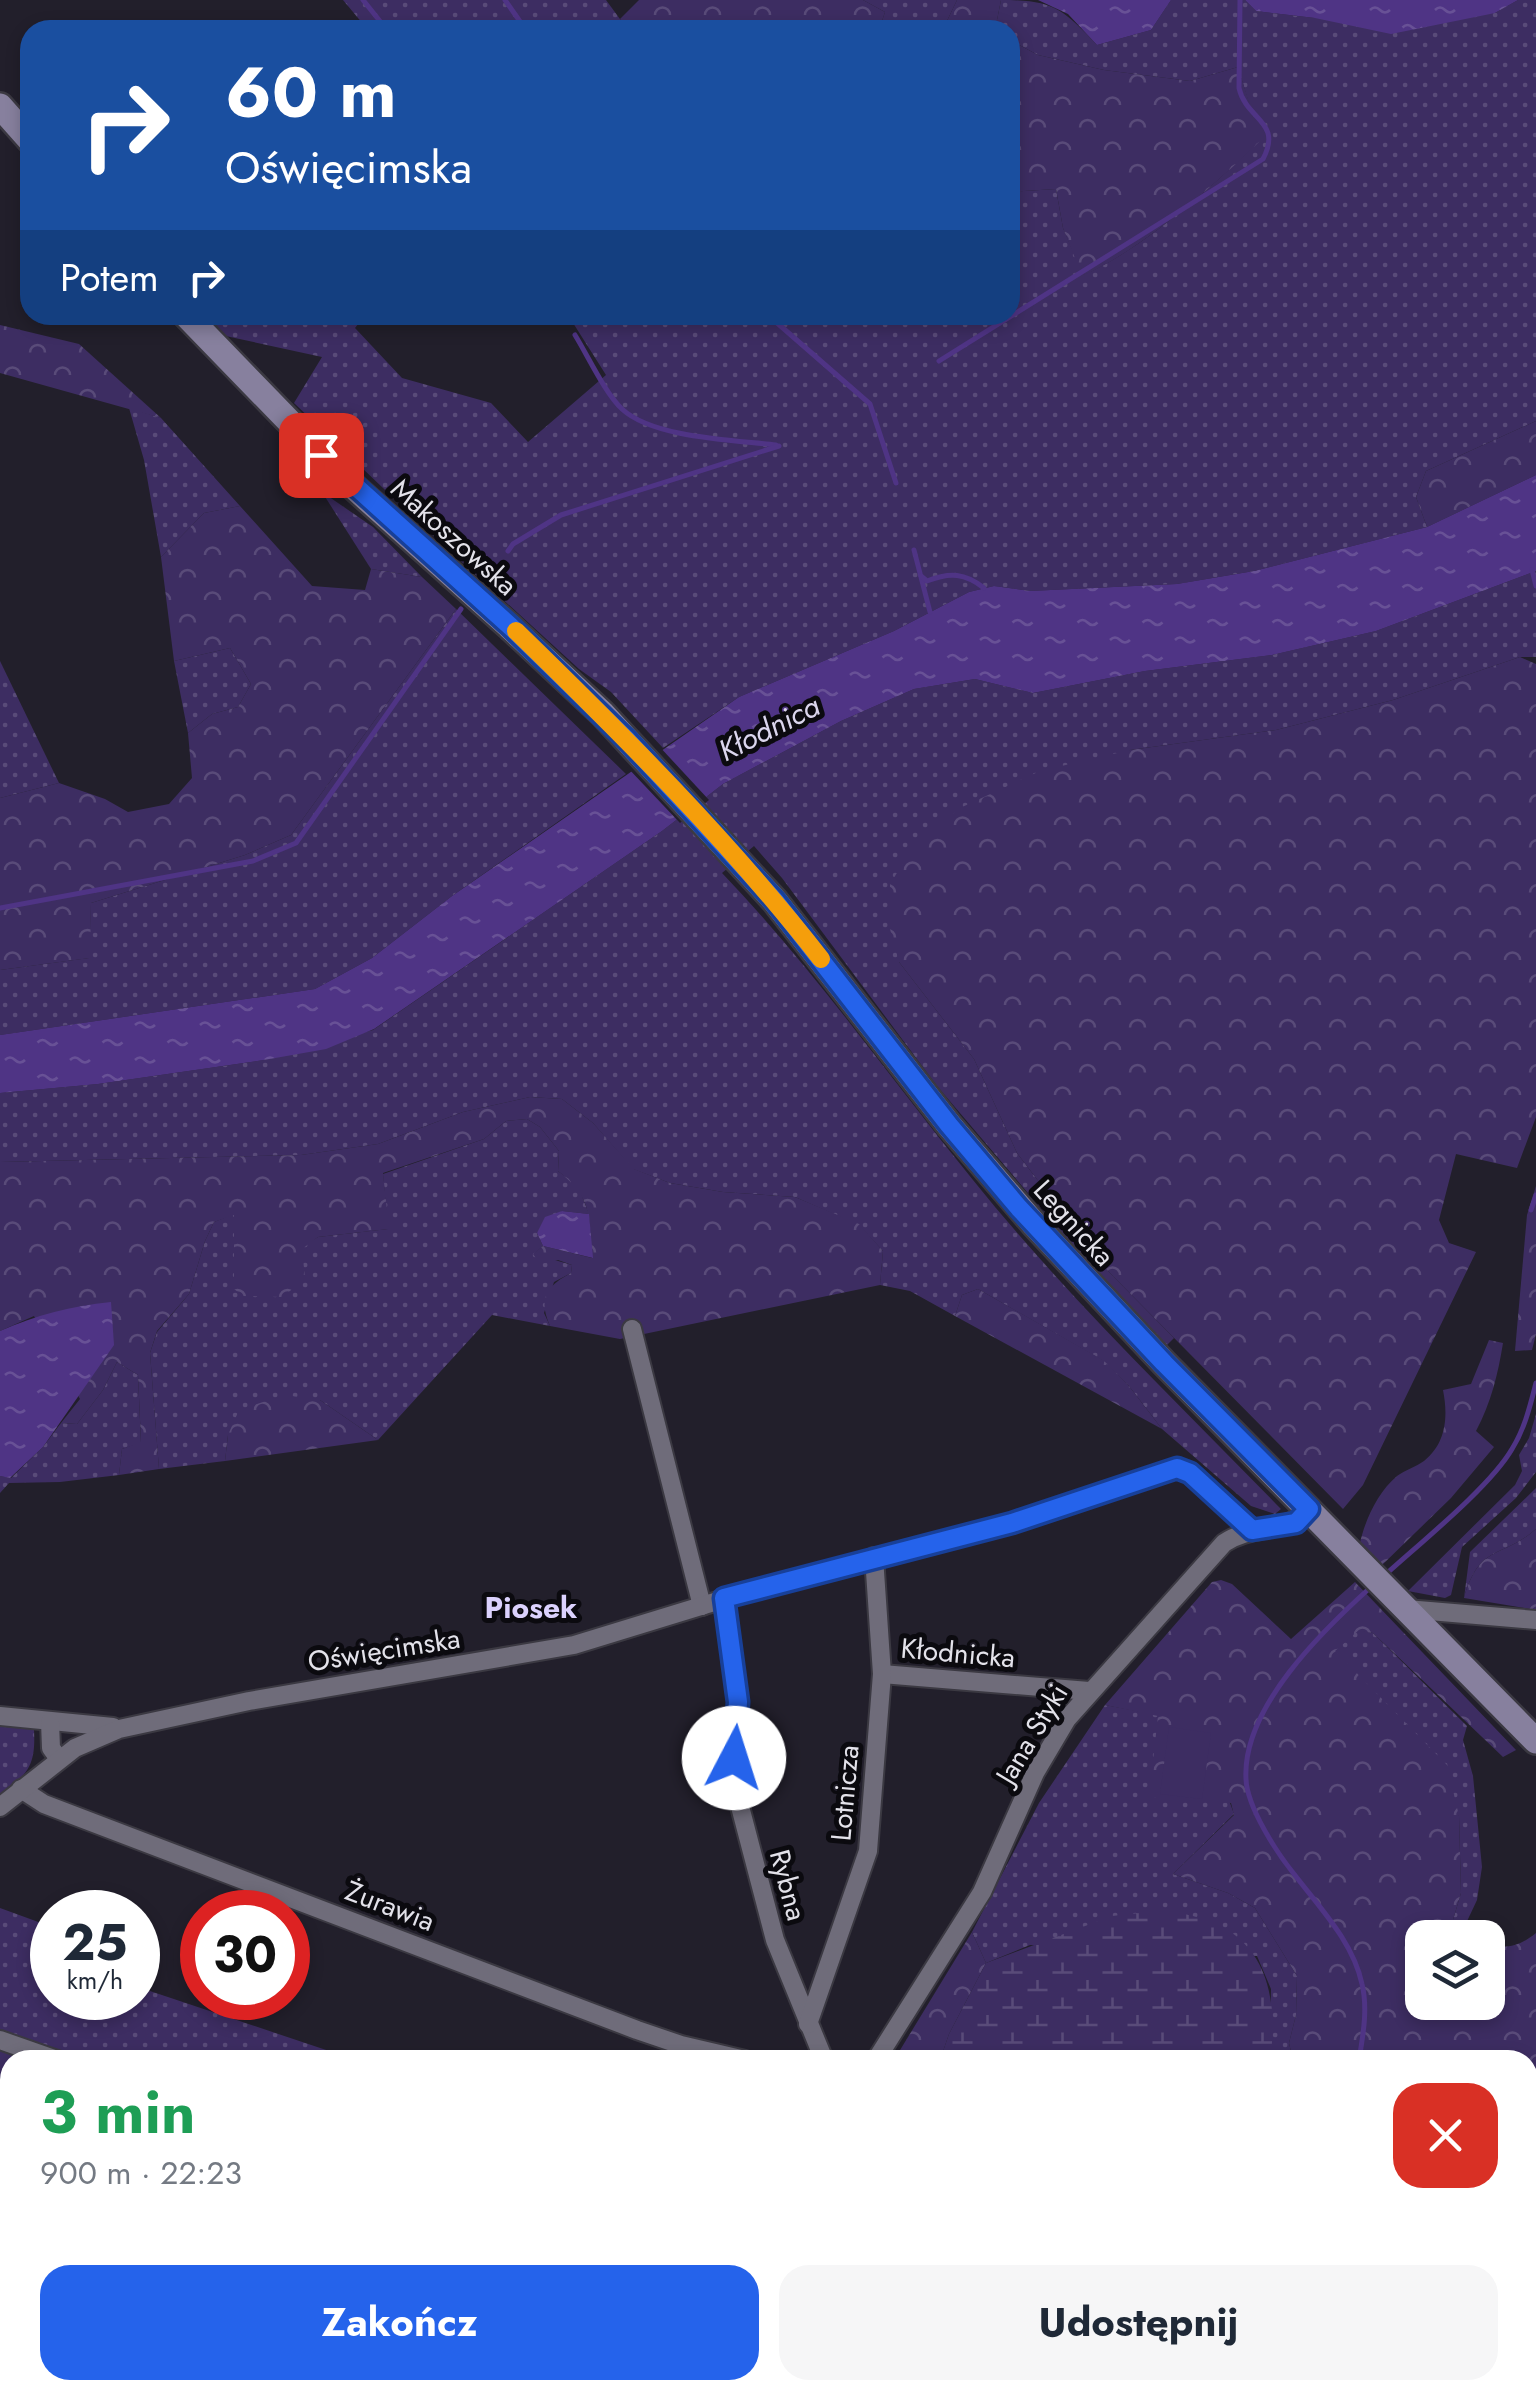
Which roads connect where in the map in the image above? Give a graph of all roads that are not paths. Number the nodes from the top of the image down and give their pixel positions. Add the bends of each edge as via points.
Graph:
1 (0, 106) edge
2 (20, 129) edge
3 (196, 325) edge
4 (603, 714) joint
5 (632, 1330) dead end
6 (1309, 1509) junction
7 (1252, 1530) junction
8 (874, 1558) junction
9 (724, 1598) junction
10 (1401, 1604) junction
11 (702, 1606) junction
12 (1536, 1620) edge
13 (882, 1674) junction
14 (1089, 1691) junction
15 (0, 1716) edge
16 (50, 1722) junction
17 (138, 1725) junction
18 (1536, 1742) edge
19 (59, 1759) junction
20 (21, 1789) junction
21 (0, 1806) edge
22 (808, 2024) junction
23 (0, 2040) edge
24 (28, 2050) edge
25 (702, 2050) edge
26 (819, 2050) edge
27 (882, 2050) edge

1 - 2 main road
3 - 4 main road, Makoszowska via 347,481
4 - 6 main road, Legnicka via 746,867 1005,1191
5 - 11 street
6 - 7 street, Jana Styki via 1296,1523
6 - 10 main road, Legnicka
7 - 8 street, Oświęcimska via 1177,1468 1012,1523
7 - 14 street, Jana Styki via 1215,1552
8 - 9 street, Oświęcimska
8 - 13 street, Lotnicza
9 - 11 street, Oświęcimska
9 - 22 street, Rybna via 738,1702 733,1775 775,1940
10 - 12 street
10 - 18 main road, Legnicka
11 - 17 street, Oświęcimska via 536,1653 248,1700
13 - 14 street, Kłodnicka
13 - 22 street, Lotnicza via 866,1861
14 - 27 street, Jana Styki via 1040,1763 982,1892
15 - 16 street, Oświęcimska
16 - 17 street, Oświęcimska
16 - 19 street
17 - 19 street, Oświęcimska via 104,1734
19 - 20 street, Oświęcimska
20 - 21 street, Oświęcimska
20 - 25 street, Żurawia via 44,1804
22 - 26 street, Rybna
23 - 24 street

